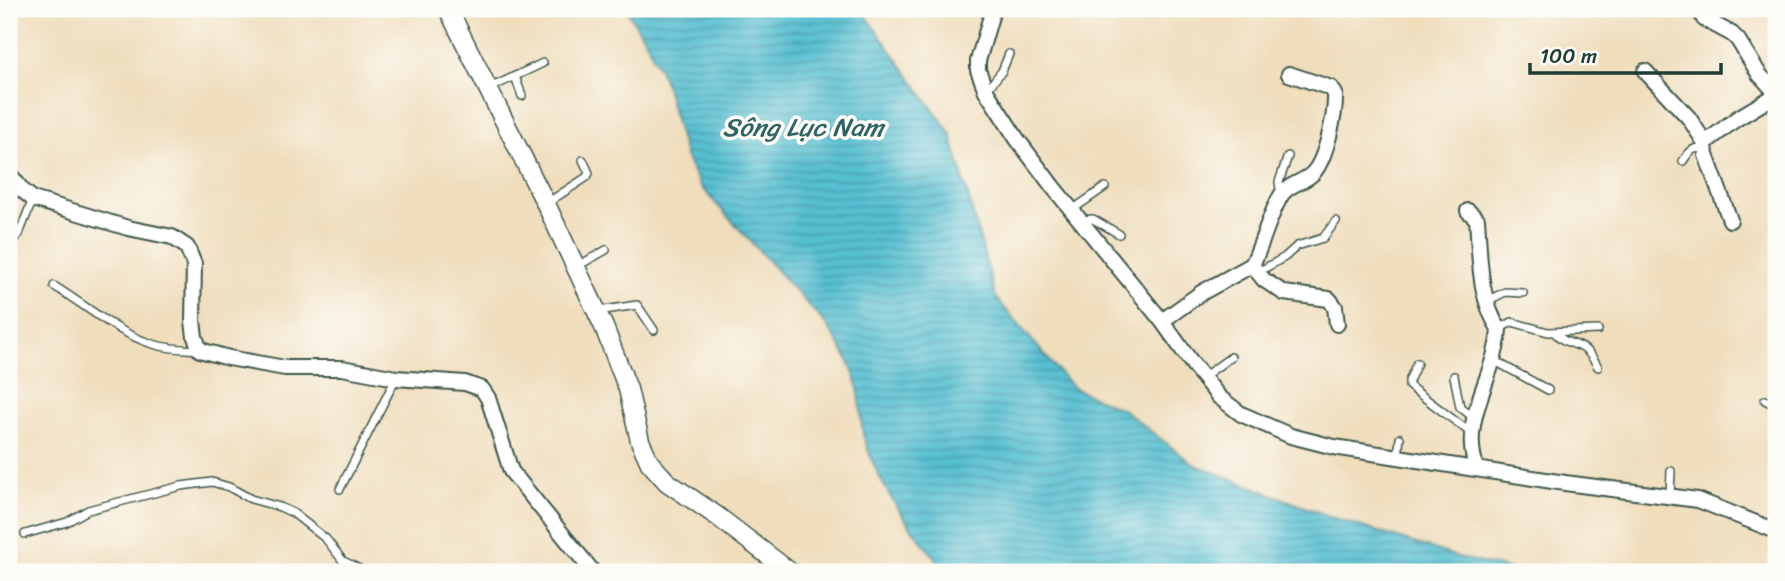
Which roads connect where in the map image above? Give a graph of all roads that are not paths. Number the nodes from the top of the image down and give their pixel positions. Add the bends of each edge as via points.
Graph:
1 (448, 9) edge
2 (993, 9) edge
3 (1699, 9) edge
4 (1009, 54) dead end
5 (543, 63) dead end
6 (1646, 71) dead end
7 (1289, 74) dead end
8 (515, 76) junction
9 (488, 89) junction
10 (986, 91) junction
11 (1776, 94) edge
12 (522, 96) dead end
13 (1705, 146) junction
14 (1289, 156) dead end
15 (583, 160) dead end
16 (1683, 161) dead end
17 (9, 173) edge
18 (1105, 187) dead end
19 (1285, 191) junction
20 (33, 199) junction
21 (546, 204) junction
22 (1468, 211) dead end
23 (1075, 215) junction
24 (1336, 220) dead end
25 (1730, 220) dead end
26 (1119, 234) dead end
27 (9, 243) edge
28 (606, 250) dead end
29 (576, 267) junction
30 (1255, 268) junction
31 (54, 286) dead end
32 (1524, 293) dead end
33 (1487, 301) junction
34 (597, 311) junction
35 (1162, 321) junction
36 (1336, 324) dead end
37 (1499, 329) junction
38 (654, 330) dead end
39 (1598, 330) dead end
40 (1554, 332) junction
41 (200, 350) junction
42 (1231, 357) dead end
43 (1492, 359) junction
44 (1418, 363) dead end
45 (1598, 367) dead end
46 (1454, 376) dead end
47 (1203, 377) junction
48 (396, 378) junction
49 (1548, 390) dead end
50 (1765, 400) dead end
51 (1776, 406) edge
52 (1474, 418) junction
53 (1471, 433) junction
54 (1400, 438) dead end
55 (1398, 457) junction
56 (1477, 469) junction
57 (1671, 471) dead end
58 (340, 489) dead end
59 (1670, 496) junction
60 (1776, 531) edge
61 (24, 534) dead end
62 (366, 572) edge
63 (593, 572) edge
64 (790, 572) edge

1 - 9 street
2 - 10 street via 978,61
3 - 11 street via 1704,19 1738,40
4 - 10 lane
5 - 8 lane
6 - 13 street via 1689,118
7 - 19 street via 1331,88 1335,101 1328,141 1316,170
8 - 9 lane
8 - 12 lane
9 - 21 street
10 - 23 street
11 - 13 street
13 - 16 lane via 1695,148
13 - 25 street
14 - 19 lane via 1279,182
15 - 21 lane via 587,177
17 - 20 street
18 - 23 lane
19 - 30 street
20 - 27 lane via 19,234
20 - 41 street via 172,237 187,247 194,264 193,321
21 - 29 street
22 - 33 street via 1477,219
23 - 26 lane
23 - 35 street
24 - 30 lane via 1323,238
28 - 29 lane
29 - 34 street
30 - 35 street via 1201,293
30 - 36 street via 1284,293 1329,299 1335,307
31 - 41 lane via 144,341
32 - 33 lane via 1511,290
33 - 37 street
34 - 38 lane via 637,305
34 - 64 street via 628,389 650,463 667,482
35 - 47 street
37 - 40 lane via 1518,322
37 - 43 street
39 - 40 lane
40 - 45 lane via 1586,348
41 - 48 street via 277,367 342,368
42 - 47 lane
43 - 49 lane
43 - 52 street
44 - 53 lane via 1409,386
46 - 52 lane via 1460,407
47 - 55 street via 1234,410 1291,436
48 - 58 lane
48 - 63 street via 465,383 485,392 511,471
50 - 51 lane
52 - 53 street
53 - 56 street
54 - 55 lane
55 - 56 street
56 - 59 street
57 - 59 lane
59 - 60 street via 1705,502
61 - 62 lane via 67,522 88,510 212,482 293,513 326,539 343,561

